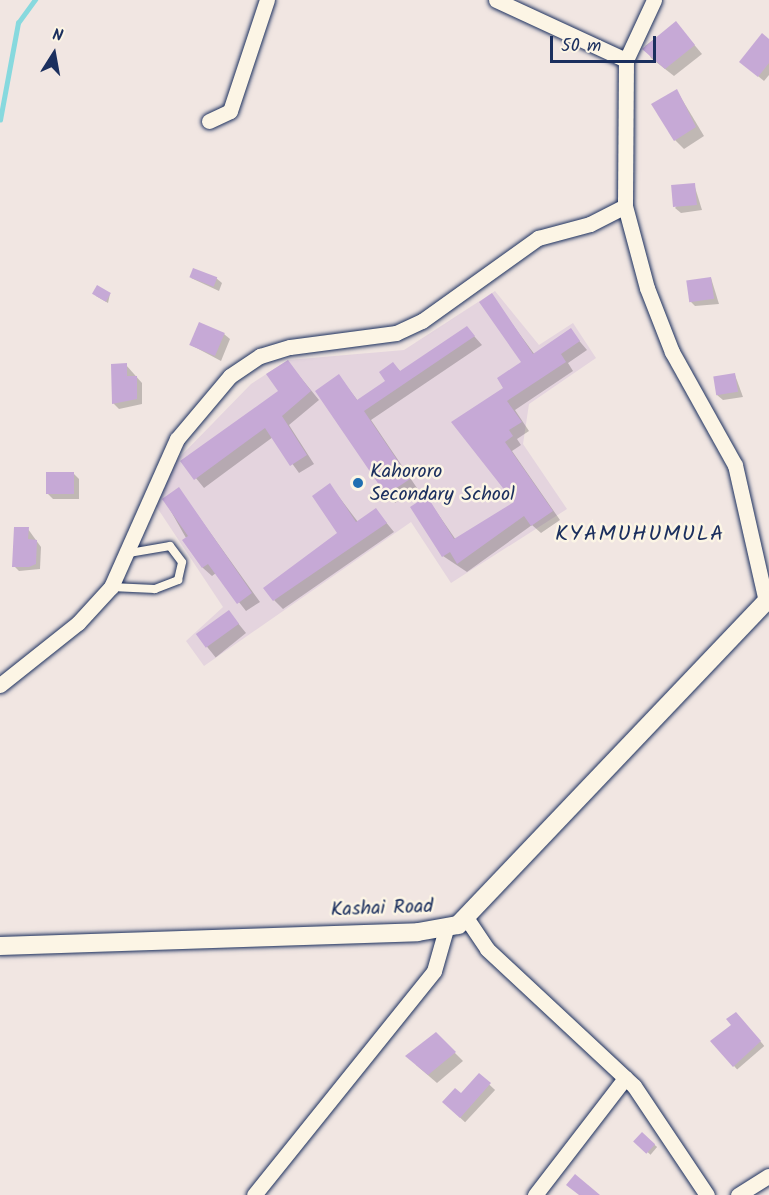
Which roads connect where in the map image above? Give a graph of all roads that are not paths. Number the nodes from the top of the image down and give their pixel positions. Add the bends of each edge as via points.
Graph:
1 (267, 0) edge
2 (496, 0) edge
3 (654, 0) edge
4 (626, 60) junction
5 (208, 121) dead end
6 (625, 206) junction
7 (129, 553) junction
8 (111, 587) junction
9 (768, 599) edge
10 (0, 685) edge
11 (467, 919) junction
12 (446, 929) junction
13 (0, 946) edge
14 (625, 1078) junction
15 (769, 1176) edge
16 (254, 1195) edge
17 (535, 1195) edge
18 (707, 1195) edge
19 (738, 1195) edge

1 - 5 street via 230,111
2 - 4 street
3 - 4 street via 642,16
4 - 6 street
6 - 7 street via 590,224 538,238 422,321 396,333 290,347 260,357 230,376 177,439 154,480
6 - 9 street via 646,288 672,352 735,465
7 - 8 street
7 - 8 lane via 170,546 182,562 178,580 155,589
8 - 10 street via 78,623
9 - 11 street, Kashai Road
11 - 12 street, Kashai Road
11 - 14 street via 487,949
12 - 13 street, Kashai Road
12 - 16 street via 434,970
14 - 17 street
14 - 18 street
15 - 19 street

